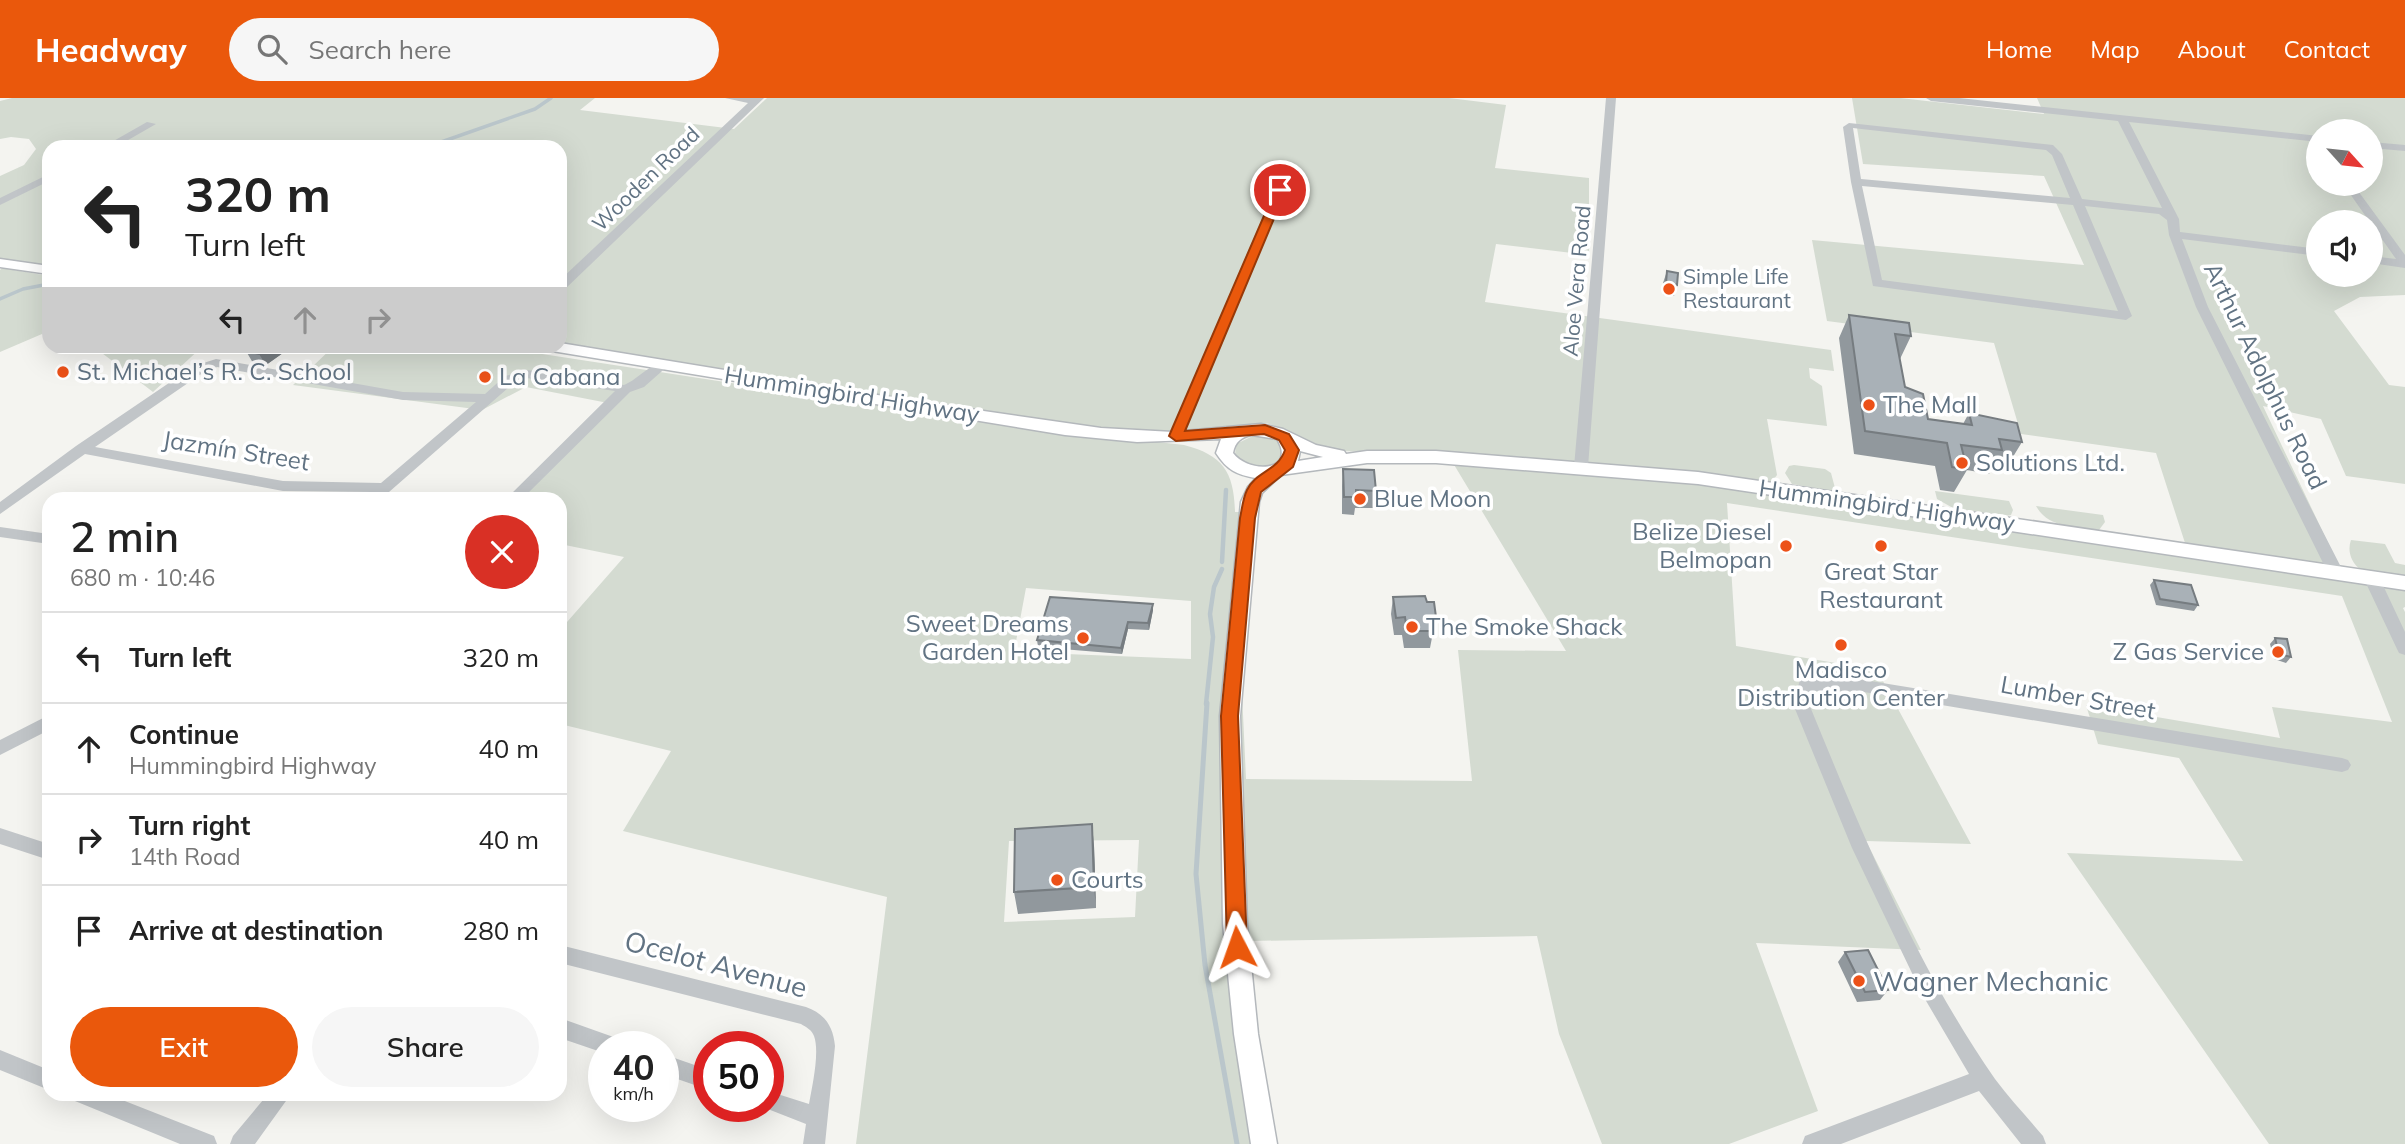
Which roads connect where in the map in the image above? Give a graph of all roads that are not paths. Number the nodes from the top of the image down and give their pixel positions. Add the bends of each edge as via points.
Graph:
1 (730, 98) edge
2 (1611, 98) edge
3 (1931, 98) edge
4 (758, 99) edge
5 (2123, 120) junction
6 (151, 124) dead end
7 (2306, 139) edge
8 (121, 140) edge
9 (2384, 146) edge
10 (2405, 148) edge
11 (42, 181) edge
12 (1856, 182) junction
13 (1280, 190) dead end
14 (2357, 196) edge
15 (0, 202) edge
16 (2079, 203) junction
17 (2173, 219) junction
18 (2175, 236) junction
19 (2306, 251) edge
20 (2383, 260) edge
21 (1, 263) edge
22 (2405, 263) edge
23 (42, 269) edge
24 (567, 280) edge
25 (567, 348) edge
26 (664, 364) junction
27 (625, 388) junction
28 (487, 398) junction
29 (1243, 431) junction
30 (1152, 436) junction
31 (1176, 436) junction
32 (1284, 437) junction
33 (81, 449) junction
34 (1367, 457) junction
35 (1229, 462) junction
36 (1581, 467) junction
37 (1277, 470) junction
38 (385, 488) junction
39 (380, 492) edge
40 (520, 492) edge
41 (0, 509) edge
42 (1247, 518) junction
43 (0, 532) edge
44 (31, 536) junction
45 (42, 538) edge
46 (42, 547) edge
47 (2336, 573) junction
48 (2372, 579) junction
49 (2405, 583) edge
50 (2405, 649) edge
51 (42, 726) edge
52 (0, 748) edge
53 (2342, 765) dead end
54 (0, 836) edge
55 (42, 850) edge
56 (567, 956) edge
57 (567, 1030) edge
58 (588, 1038) edge
59 (0, 1060) edge
60 (42, 1077) edge
61 (1983, 1079) junction
62 (99, 1101) edge
63 (275, 1101) edge
64 (784, 1107) edge
65 (817, 1118) junction
66 (206, 1144) edge
67 (241, 1144) edge
68 (814, 1144) edge
69 (1264, 1144) edge
70 (1813, 1144) edge
71 (2035, 1144) edge

1 - 4 street
2 - 36 street, Aloe Vera Road
3 - 5 street
4 - 24 street, Wooden Road
5 - 7 street
5 - 17 street, Arthur Adolphus Road
6 - 8 street
9 - 10 street
11 - 15 street
12 - 16 street
12 - 16 street via 1848,127 1853,125 2049,147 2057,154
12 - 16 street via 1877,283 2126,316
13 - 31 street
14 - 22 street
16 - 17 street via 2146,208
17 - 18 street, Arthur Adolphus Road
18 - 19 street
18 - 47 street, Arthur Adolphus Road via 2202,307
20 - 22 street
21 - 23 main road
25 - 26 main road, Hummingbird Highway
26 - 27 street via 639,384
26 - 30 main road, Hummingbird Highway via 1026,423
27 - 28 street via 527,374 510,379
27 - 40 street
28 - 33 street via 403,396 216,363 200,369
28 - 38 street
29 - 31 main road, Hummingbird Highway
29 - 32 main road via 1265,430
29 - 35 main road via 1224,446
30 - 31 main road, Hummingbird Highway
30 - 35 main road, Hummingbird Highway via 1196,445
32 - 34 main road, Hummingbird Highway via 1325,453
32 - 37 main road via 1292,457
33 - 38 street, Jazmín Street via 283,486
33 - 41 street
34 - 36 main road, Hummingbird Highway
34 - 37 main road, Hummingbird Highway
35 - 37 main road via 1251,473
35 - 42 main road
36 - 47 main road, Hummingbird Highway via 1698,478
37 - 42 main road via 1254,491
38 - 39 street
42 - 69 main road via 1230,716 1235,924
43 - 44 street
44 - 45 street
44 - 46 street
47 - 48 main road, Hummingbird Highway
48 - 49 main road, Hummingbird Highway
48 - 50 street
51 - 52 street
53 - 61 street, Lumber Street via 1864,686 1806,684 1801,704 1861,852 1911,958
54 - 55 street
56 - 65 street, Ocelot Avenue via 806,1016 817,1023 824,1034 824,1057
57 - 58 street
59 - 60 street
61 - 70 street
61 - 71 street
62 - 66 street
63 - 67 street
64 - 65 street
65 - 68 street, Ocelot Avenue

